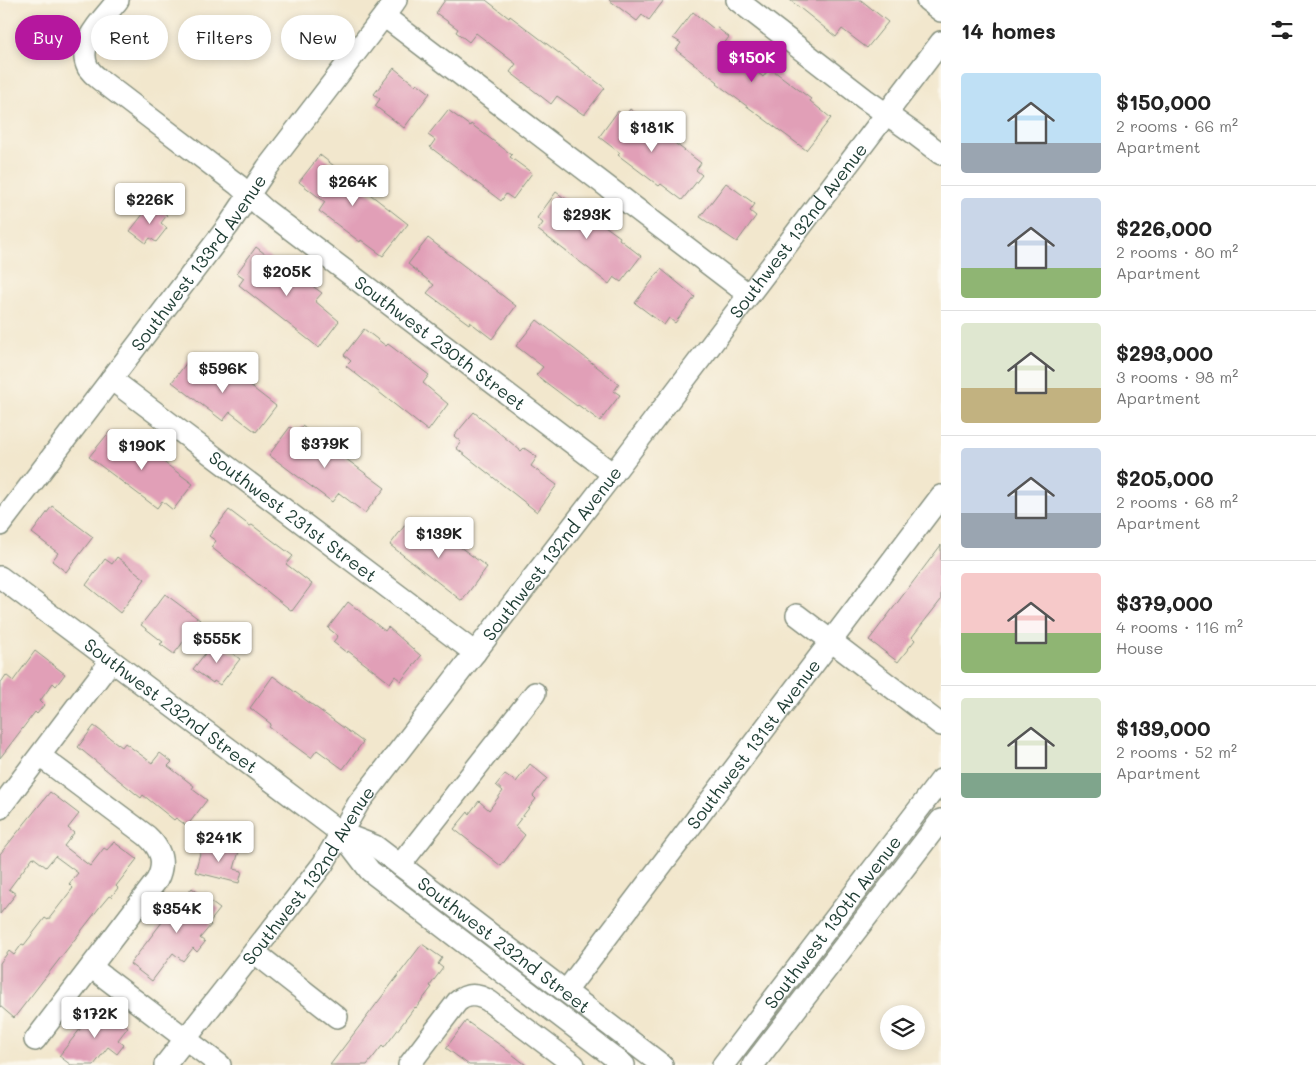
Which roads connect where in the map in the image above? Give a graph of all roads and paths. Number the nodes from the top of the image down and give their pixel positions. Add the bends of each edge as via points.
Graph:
1 (118, 0) edge
2 (737, 0) edge
3 (927, 0) edge
4 (390, 8) edge
5 (941, 11) edge
6 (941, 42) edge
7 (887, 114) junction
8 (941, 154) edge
9 (249, 197) junction
10 (749, 295) junction
11 (111, 378) junction
12 (613, 474) junction
13 (941, 496) edge
14 (0, 525) edge
15 (0, 577) edge
16 (797, 615) dead end
17 (831, 642) junction
18 (475, 653) junction
19 (111, 661) junction
20 (535, 693) dead end
21 (941, 725) edge
22 (40, 756) junction
23 (941, 780) edge
24 (0, 808) edge
25 (941, 820) edge
26 (340, 833) junction
27 (400, 865) junction
28 (254, 952) junction
29 (91, 967) junction
30 (566, 991) junction
31 (337, 1017) dead end
32 (186, 1039) junction
33 (35, 1040) dead end
34 (165, 1065) edge
35 (220, 1065) edge
36 (408, 1065) edge
37 (574, 1065) edge
38 (624, 1065) edge
39 (662, 1065) edge
40 (723, 1065) edge
41 (753, 1065) edge

1 - 9 street, Southwest 230th Street via 90,36 85,59 89,68 98,80 238,185
2 - 7 street
3 - 5 street
4 - 9 street, Southwest 133rd Avenue via 267,168
4 - 10 street
6 - 7 street, Southwest 132nd Avenue
7 - 8 street
7 - 10 street, Southwest 132nd Avenue
9 - 11 street, Southwest 133rd Avenue
9 - 12 street, Southwest 230th Street
10 - 12 street, Southwest 132nd Avenue
11 - 14 street, Southwest 133rd Avenue
11 - 18 street, Southwest 231st Street
12 - 18 street, Southwest 132nd Avenue
13 - 17 street, Southwest 131st Avenue
15 - 19 street, Southwest 232nd Street
16 - 17 street
17 - 21 street
17 - 30 street, Southwest 131st Avenue
18 - 26 street, Southwest 132nd Avenue via 358,804
19 - 22 street
19 - 26 street, Southwest 232nd Street
20 - 27 street
22 - 24 street
22 - 29 street via 147,836 158,847 162,861 157,880
23 - 40 street, Southwest 130th Avenue
25 - 41 street, Southwest 130th Avenue
26 - 27 street, Southwest 232nd Street via 375,846
26 - 28 street, Southwest 132nd Avenue via 323,864
26 - 38 street, Southwest 232nd Street via 370,871
27 - 30 street, Southwest 232nd Street
28 - 31 street
28 - 32 street, Southwest 132nd Avenue
29 - 32 street
29 - 33 street
30 - 39 street, Southwest 232nd Street
32 - 34 street, Southwest 132nd Avenue
32 - 35 street
36 - 37 street via 455,1004 471,995 489,1001

